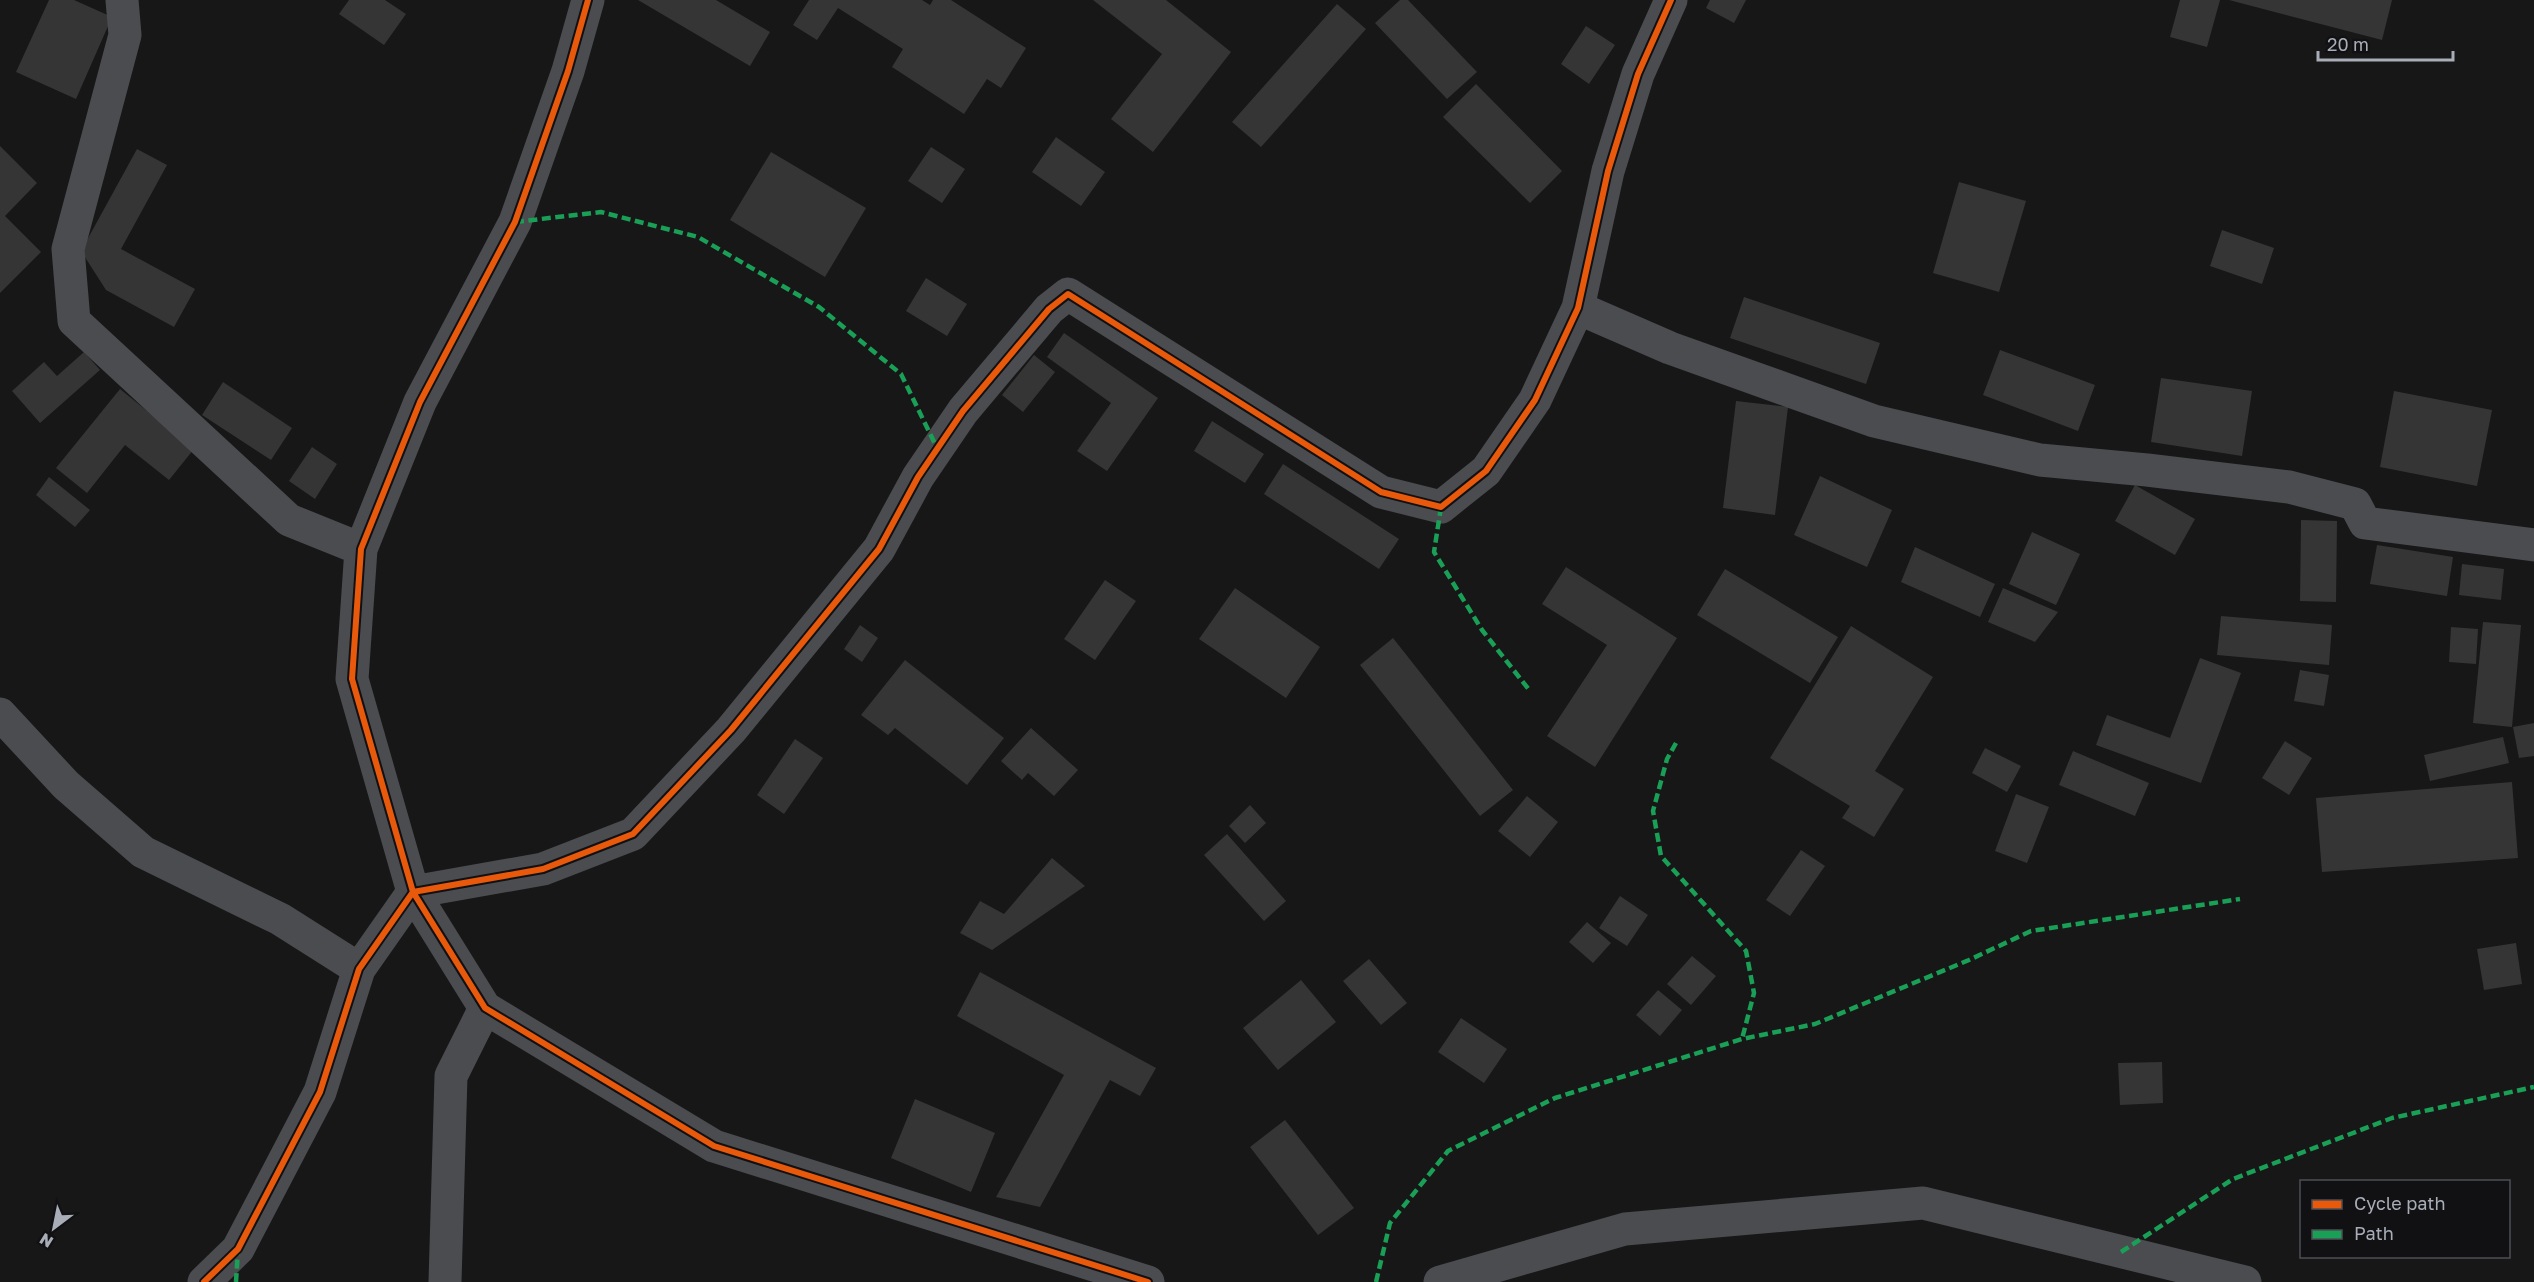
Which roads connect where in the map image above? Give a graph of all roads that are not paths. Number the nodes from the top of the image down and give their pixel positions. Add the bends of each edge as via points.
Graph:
1 (122, 0) edge
2 (588, 0) edge
3 (1671, 0) edge
4 (1578, 308) junction
5 (2534, 545) edge
6 (361, 549) junction
7 (0, 714) edge
8 (413, 892) junction
9 (359, 969) junction
10 (485, 1008) junction
11 (204, 1282) edge
12 (445, 1282) edge
13 (1148, 1282) edge
14 (1440, 1282) edge
15 (2244, 1282) edge

1 - 6 street via 125,35 68,249 74,321 289,520
2 - 6 street via 568,71 515,222 420,402
3 - 4 street via 1638,74 1608,171
4 - 5 street via 1670,348 1874,421 2040,460 2289,487 2355,504 2366,524
4 - 8 street via 1535,400 1486,471 1441,507 1381,492 1068,294 1049,309 963,411 918,477 872,558 731,730 633,834 543,869
6 - 8 street via 352,679
7 - 9 street via 66,785 144,852 280,919
8 - 9 street
8 - 10 street
9 - 11 street via 320,1092 238,1249
10 - 12 street via 451,1076
10 - 13 street via 714,1146
14 - 15 street via 1625,1229 1923,1203

